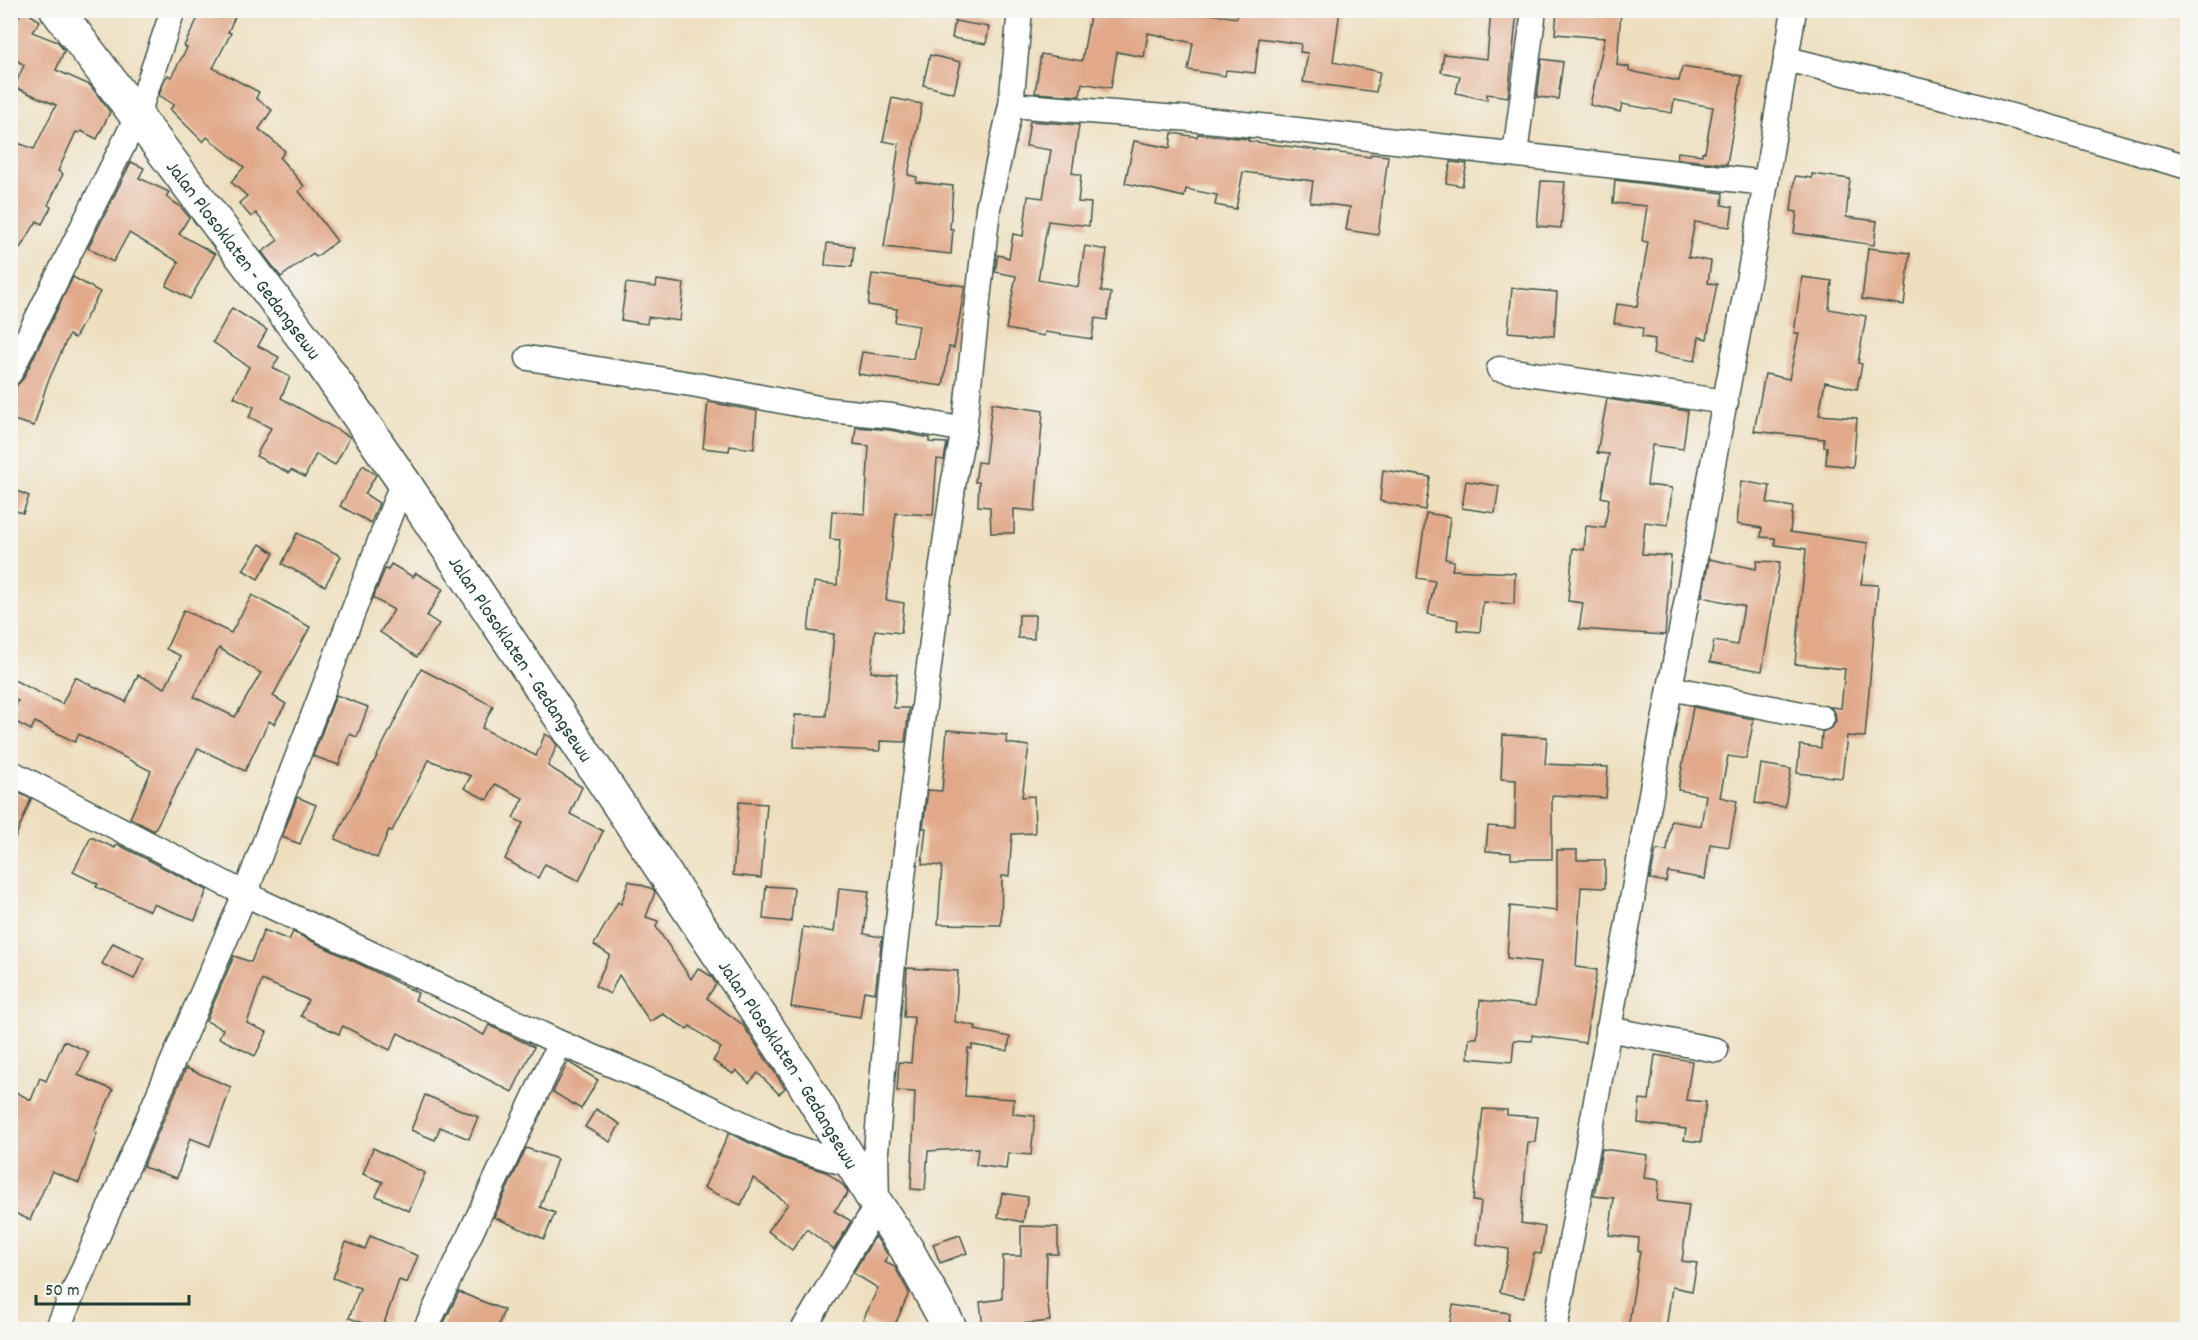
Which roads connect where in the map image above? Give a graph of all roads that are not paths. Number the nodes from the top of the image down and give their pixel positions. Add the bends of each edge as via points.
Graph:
1 (57, 10) edge
2 (173, 10) edge
3 (1020, 10) edge
4 (1534, 10) edge
5 (1794, 10) edge
6 (1786, 59) junction
7 (1011, 105) junction
8 (137, 117) junction
9 (1515, 154) junction
10 (2187, 167) edge
11 (1766, 183) junction
12 (528, 358) dead end
13 (1499, 369) dead end
14 (10, 373) edge
15 (1726, 402) junction
16 (964, 430) junction
17 (404, 481) junction
18 (1670, 688) junction
19 (1822, 718) dead end
20 (10, 772) edge
21 (245, 894) junction
22 (1608, 1029) junction
23 (560, 1042) junction
24 (1716, 1050) dead end
25 (854, 1166) junction
26 (877, 1205) junction
27 (57, 1329) edge
28 (425, 1329) edge
29 (803, 1329) edge
30 (951, 1329) edge
31 (1555, 1329) edge

1 - 8 main road, Jalan Plosoklaten - Gedangsewu
2 - 8 street
3 - 7 street
4 - 9 street
5 - 6 street
6 - 10 street via 1949,98
6 - 11 street
7 - 9 street via 1217,121
7 - 16 street via 988,208
8 - 14 street
8 - 17 main road, Jalan Plosoklaten - Gedangsewu via 320,360
9 - 11 street
11 - 15 street
12 - 16 street
13 - 15 street
15 - 18 street
16 - 26 street via 938,593 890,990 876,1151
17 - 21 street
17 - 25 main road, Jalan Plosoklaten - Gedangsewu via 798,1073
18 - 19 street
18 - 22 street
20 - 21 street
21 - 23 street
21 - 27 street
22 - 24 street
22 - 31 street
23 - 25 street via 787,1145
23 - 28 street
25 - 26 main road, Jalan Plosoklaten - Gedangsewu
26 - 29 street
26 - 30 main road, Jalan Plosoklaten - Gedangsewu

